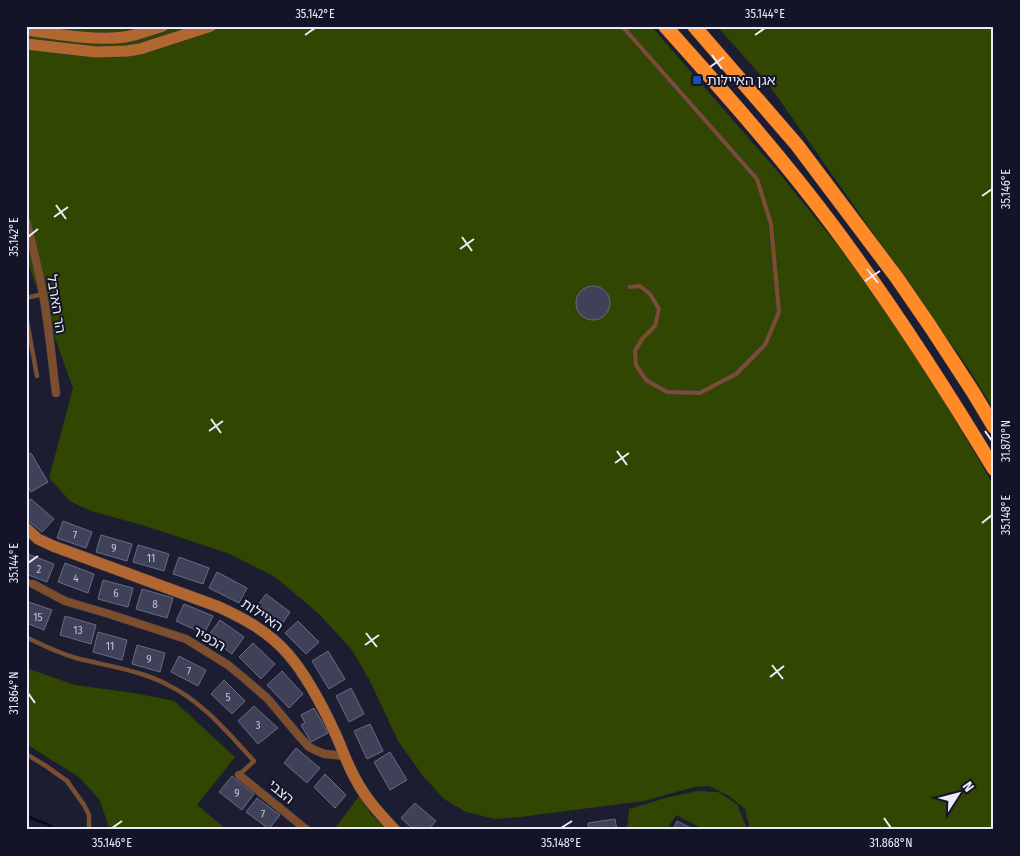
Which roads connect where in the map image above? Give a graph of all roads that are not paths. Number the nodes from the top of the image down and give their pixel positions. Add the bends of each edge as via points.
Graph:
1 (163, 26) edge
2 (211, 26) edge
3 (622, 26) edge
4 (664, 26) edge
5 (694, 26) edge
6 (26, 30) edge
7 (26, 44) edge
8 (26, 221) edge
9 (630, 287) dead end
10 (43, 294) junction
11 (26, 298) edge
12 (26, 316) edge
13 (37, 376) dead end
14 (56, 394) dead end
15 (994, 427) edge
16 (994, 469) edge
17 (26, 528) edge
18 (30, 582) edge
19 (26, 637) edge
20 (26, 754) edge
21 (345, 756) junction
22 (239, 774) joint
23 (89, 830) edge
24 (307, 830) edge
25 (395, 830) edge

1 - 6 street via 113,38
2 - 7 street via 127,51 96,52
3 - 9 lane via 757,179 771,224 779,312 765,345 736,374 700,393 667,392 646,380 636,365 635,351 655,326 659,309 650,294 640,286
4 - 16 highway via 788,167 834,226 897,316
5 - 15 highway via 797,145 844,207 930,326
8 - 10 street, הר הארבל
10 - 11 lane
10 - 14 street, הר הארבל
12 - 13 lane
17 - 21 street, האיילות via 53,546 219,606 269,635 302,673
18 - 21 street, הכפיר via 65,601 186,640 228,665 268,699 309,747 325,754
19 - 22 lane via 73,657 142,674 186,696 208,713 254,761
20 - 23 lane via 67,780 84,805
21 - 25 street, האיילות via 366,796
22 - 24 street, הצבי

